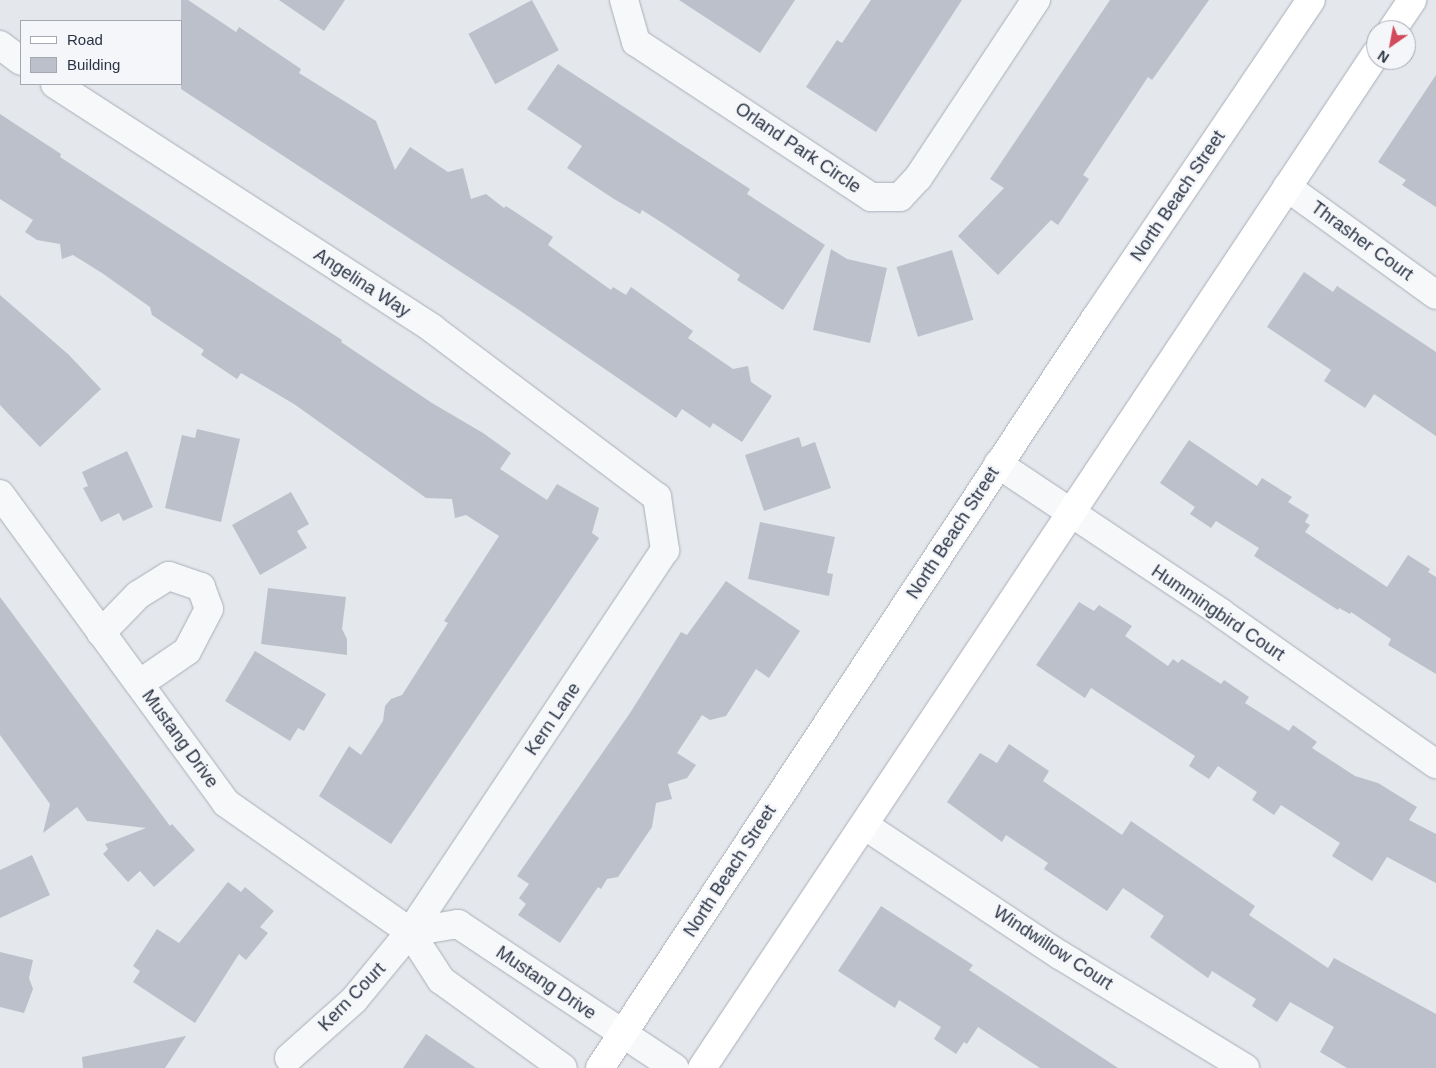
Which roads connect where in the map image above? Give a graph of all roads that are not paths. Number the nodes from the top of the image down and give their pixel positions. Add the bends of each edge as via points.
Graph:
1 (624, 0) edge
2 (1036, 0) edge
3 (1311, 0) edge
4 (1412, 0) edge
5 (1399, 20) edge
6 (0, 45) edge
7 (20, 60) edge
8 (1366, 69) edge
9 (57, 85) edge
10 (1287, 187) junction
11 (1436, 294) edge
12 (998, 464) junction
13 (0, 494) edge
14 (657, 497) joint
15 (1070, 515) junction
16 (101, 633) junction
17 (139, 684) junction
18 (1436, 764) edge
19 (864, 825) junction
20 (410, 932) junction
21 (623, 1034) junction
22 (289, 1058) dead end
23 (564, 1068) edge
24 (600, 1068) edge
25 (675, 1068) edge
26 (702, 1068) edge
27 (1245, 1068) edge

1 - 2 street, Orland Park Circle via 636,42 871,197 900,197 918,178
3 - 12 main road, North Beach Street
4 - 5 main road
6 - 7 street
8 - 10 main road
9 - 14 street, Angelina Way via 433,329
10 - 11 street, Thrasher Court
10 - 15 main road
12 - 15 street, Hummingbird Court
12 - 21 main road, North Beach Street
13 - 16 street, Mustang Drive
14 - 20 street, Kern Lane via 665,550
15 - 18 street, Hummingbird Court via 1221,613
15 - 19 main road
16 - 17 street, Mustang Drive
16 - 17 street via 138,595 169,576 201,587 209,609 187,651
17 - 20 street, Mustang Drive via 226,803
19 - 26 main road
19 - 27 street, Windwillow Court via 1060,955
20 - 21 street, Mustang Drive via 458,924
20 - 22 street, Kern Court via 354,1000
20 - 23 street, Mustang Drive via 440,980
21 - 24 main road, North Beach Street
21 - 25 street, Mustang Drive

